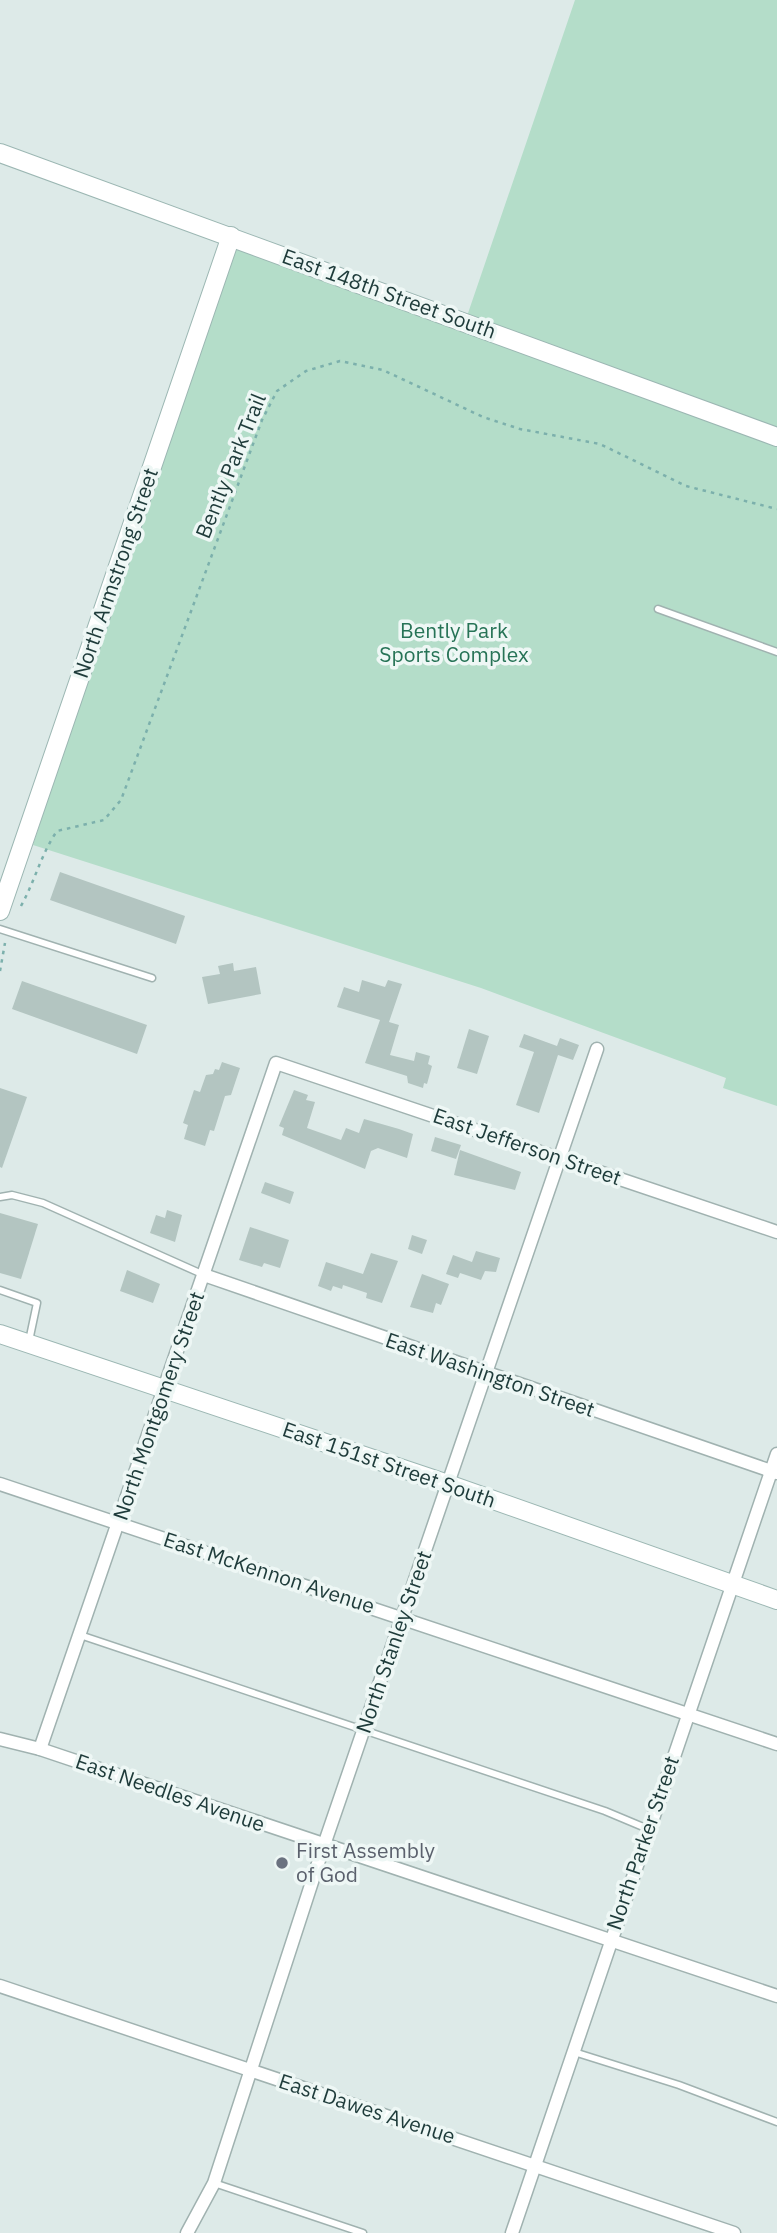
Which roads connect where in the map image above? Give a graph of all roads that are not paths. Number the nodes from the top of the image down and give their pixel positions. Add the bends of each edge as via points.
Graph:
1 (0, 153) edge
2 (231, 236) junction
3 (777, 437) edge
4 (658, 608) dead end
5 (777, 652) edge
6 (0, 911) edge
7 (4, 930) edge
8 (152, 978) dead end
9 (597, 1049) dead end
10 (276, 1063) joint
11 (562, 1158) junction
12 (0, 1197) edge
13 (777, 1232) edge
14 (204, 1275) junction
15 (0, 1290) edge
16 (0, 1334) edge
17 (28, 1344) junction
18 (487, 1375) junction
19 (163, 1388) junction
20 (777, 1454) edge
21 (774, 1472) edge
22 (0, 1483) edge
23 (448, 1484) junction
24 (118, 1524) junction
25 (731, 1585) junction
26 (777, 1601) edge
27 (404, 1616) junction
28 (80, 1635) junction
29 (687, 1714) junction
30 (363, 1731) junction
31 (0, 1739) edge
32 (777, 1744) edge
33 (40, 1748) junction
34 (648, 1829) junction
35 (324, 1845) junction
36 (609, 1940) junction
37 (0, 1986) edge
38 (777, 1996) edge
39 (572, 2052) junction
40 (250, 2070) junction
41 (777, 2122) edge
42 (536, 2165) junction
43 (214, 2183) junction
44 (187, 2233) edge
45 (363, 2233) edge
46 (512, 2233) edge
47 (734, 2233) edge

1 - 2 street, East 148th Street South
2 - 3 street, East 148th Street South
2 - 6 street, North Armstrong Street
4 - 5 lane
7 - 8 lane
9 - 11 street, North Stanley Street
10 - 11 street, East Jefferson Street
10 - 14 street, North Montgomery Street
11 - 13 street, East Jefferson Street
11 - 18 street, North Stanley Street
12 - 14 lane via 12,1195 43,1203
14 - 18 street, East Washington Street
14 - 19 street, North Montgomery Street
15 - 17 lane via 37,1303
16 - 17 street, East 151st Street South
17 - 19 street, East 151st Street South
18 - 21 street, East Washington Street
18 - 23 street, North Stanley Street
19 - 23 street, East 151st Street South
19 - 24 street, North Montgomery Street
20 - 21 street, North Parker Street
21 - 25 street, North Parker Street
22 - 24 street, East McKennon Avenue
23 - 25 street, East 151st Street South
23 - 27 street, North Stanley Street
24 - 27 street, East McKennon Avenue
24 - 28 street, North Montgomery Street
25 - 26 street, East 151st Street South
25 - 29 street, North Parker Street
27 - 29 street, East McKennon Avenue
27 - 30 street, North Stanley Street
28 - 30 lane
28 - 33 street, North Montgomery Street
29 - 32 street, East McKennon Avenue
29 - 34 street, North Parker Street
30 - 34 lane
30 - 35 street, North Stanley Street
31 - 33 street, East Needles Avenue
33 - 35 street, East Needles Avenue
34 - 36 street, North Parker Street
35 - 36 street, East Needles Avenue
35 - 40 street, North Stanley Street
36 - 38 street, East Needles Avenue
36 - 39 street, North Parker Street
37 - 40 street, East Dawes Avenue
39 - 41 lane
39 - 42 street, North Parker Street
40 - 42 street, East Dawes Avenue
40 - 43 street, North Stanley Street
42 - 46 street, North Parker Street
42 - 47 street, East Dawes Avenue
43 - 44 street, North Stanley Street
43 - 45 lane

